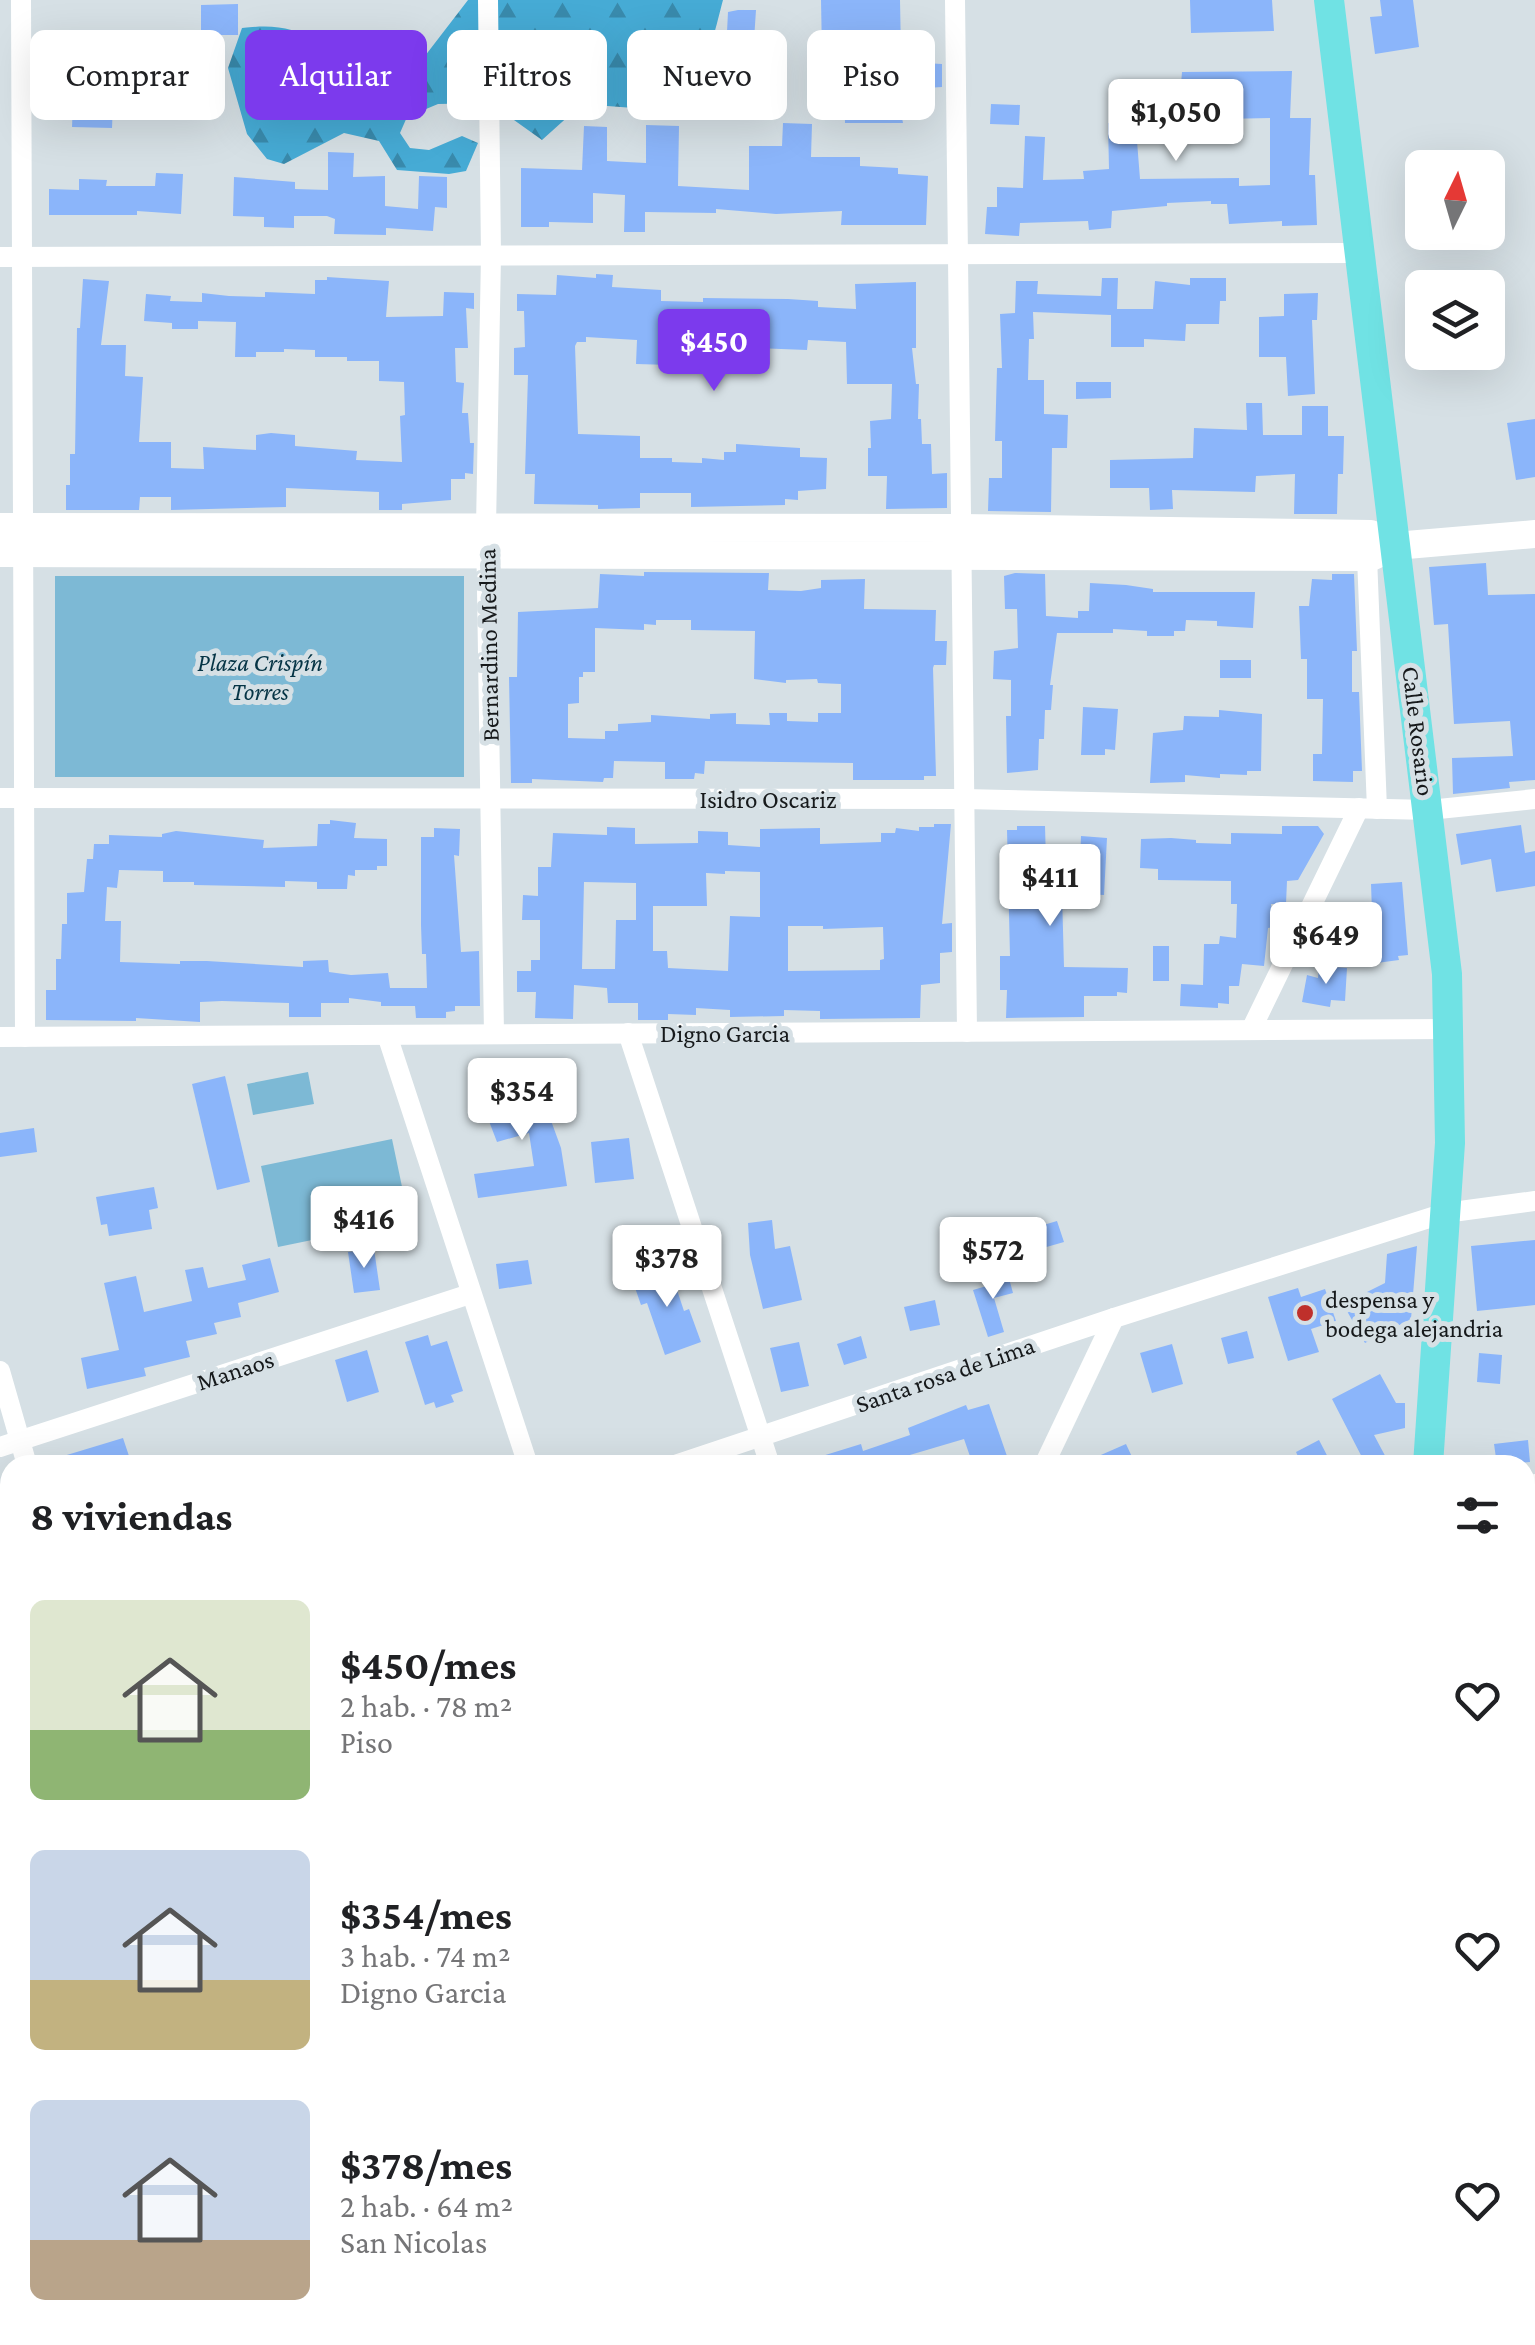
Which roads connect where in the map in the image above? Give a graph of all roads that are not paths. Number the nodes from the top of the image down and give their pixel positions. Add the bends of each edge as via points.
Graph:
1 (21, 0) edge
2 (488, 0) edge
3 (955, 0) edge
4 (1329, 0) edge
5 (958, 253) junction
6 (1360, 253) junction
7 (491, 255) junction
8 (11, 257) edge
9 (1535, 534) edge
10 (12, 540) edge
11 (487, 541) junction
12 (961, 541) junction
13 (1381, 551) junction
14 (1408, 647) junction
15 (1371, 649) junction
16 (0, 798) edge
17 (24, 798) junction
18 (490, 799) junction
19 (964, 799) junction
20 (1535, 799) edge
21 (1368, 808) junction
22 (1429, 810) junction
23 (1450, 1029) junction
24 (1251, 1030) junction
25 (967, 1032) junction
26 (494, 1034) junction
27 (628, 1034) junction
28 (386, 1035) junction
29 (0, 1037) edge
30 (25, 1037) junction
31 (1535, 1201) edge
32 (1445, 1213) junction
33 (470, 1294) junction
34 (1114, 1318) junction
35 (0, 1371) edge
36 (760, 1436) junction
37 (9, 1444) edge
38 (525, 1455) edge
39 (704, 1455) edge
40 (767, 1455) edge
41 (1049, 1455) edge
42 (1429, 1455) edge

1 - 8 street
2 - 7 street, Bernardino Medina
3 - 5 street
4 - 6 main road, Calle Rosario
5 - 6 street
5 - 7 street
5 - 12 street
6 - 13 main road, Calle Rosario
7 - 8 street
7 - 11 street, Bernardino Medina
8 - 10 street
9 - 13 street
10 - 11 street
10 - 17 street
11 - 12 street
11 - 18 street, Bernardino Medina
12 - 13 street via 1371,534
12 - 19 street
13 - 14 main road, Calle Rosario
13 - 15 street
14 - 15 street
14 - 22 main road, Calle Rosario
15 - 21 street
16 - 17 street, Isidro Oscariz
17 - 18 street, Isidro Oscariz
17 - 30 street
18 - 19 street, Isidro Oscariz
18 - 26 street, Bernardino Medina
19 - 21 street, Isidro Oscariz
19 - 25 street
20 - 22 street, Isidro Oscariz
21 - 22 street, Isidro Oscariz
21 - 24 street
22 - 23 main road, Calle Rosario
23 - 24 street, Digno Garcia
23 - 32 main road, Calle Rosario
24 - 25 street, Digno Garcia
25 - 27 street, Digno Garcia
26 - 27 street, Digno Garcia
26 - 28 street, Digno Garcia
27 - 36 street
28 - 30 street, Digno Garcia
28 - 33 street
29 - 30 street, Digno Garcia
31 - 32 street, Santa rosa de Lima
32 - 34 street, Santa rosa de Lima
32 - 42 main road, Calle Rosario
33 - 37 street, Manaos
33 - 38 street
34 - 36 street, Santa rosa de Lima
34 - 41 street
35 - 37 street
36 - 39 street, Santa rosa de Lima
36 - 40 street

